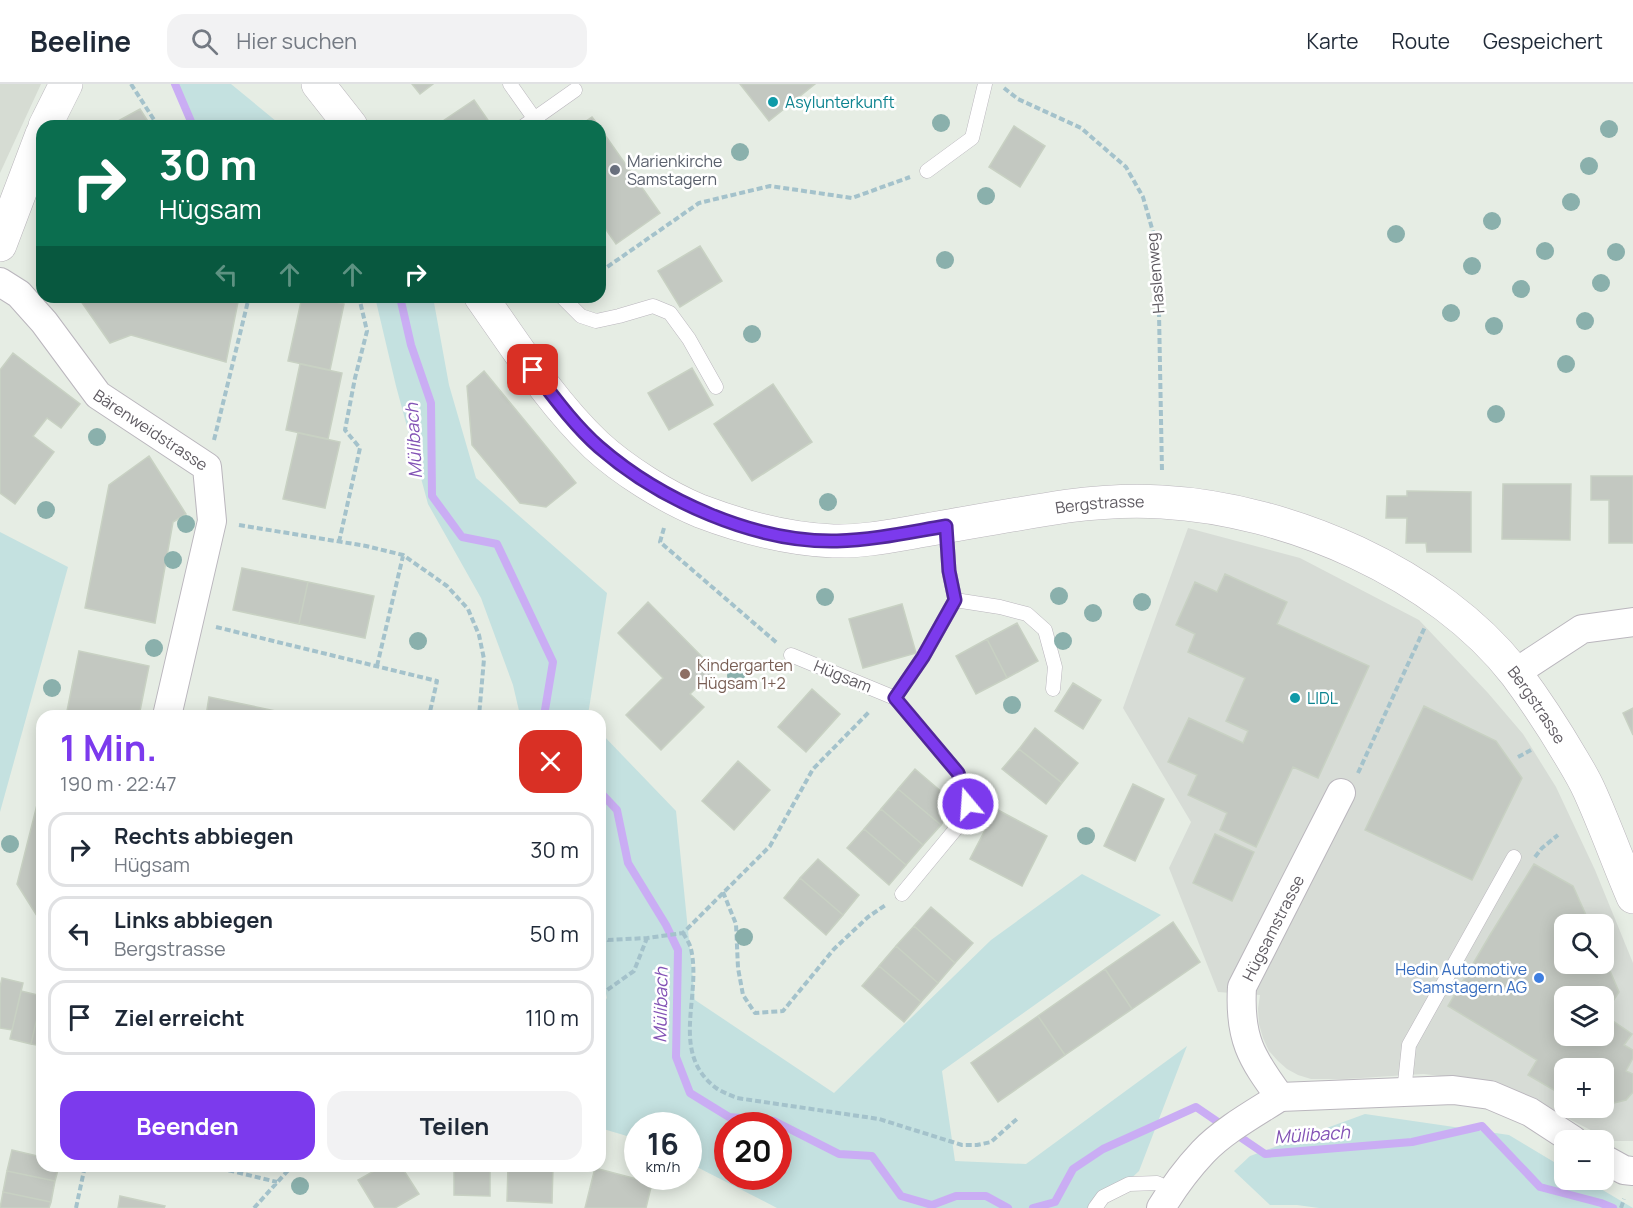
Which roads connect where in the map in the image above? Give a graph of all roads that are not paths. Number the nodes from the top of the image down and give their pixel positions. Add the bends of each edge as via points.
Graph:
1 (66, 84) edge
2 (318, 84) edge
3 (510, 84) edge
4 (985, 84) edge
5 (575, 90) dead end
6 (48, 120) edge
7 (346, 120) edge
8 (528, 120) edge
9 (532, 120) edge
10 (36, 150) edge
11 (927, 171) road end
12 (0, 246) edge
13 (0, 282) edge
14 (485, 303) edge
15 (568, 303) edge
16 (716, 387) dead end
17 (946, 526) junction
18 (955, 600) junction
19 (1633, 622) edge
20 (791, 655) road end
21 (1515, 673) junction
22 (1053, 689) dead end
23 (895, 698) junction
24 (168, 710) edge
25 (1341, 793) road end
26 (1514, 857) dead end
27 (902, 894) road end
28 (1633, 897) edge
29 (1404, 1092) junction
30 (1280, 1097) junction
31 (1558, 1130) edge
32 (1614, 1165) edge
33 (1629, 1184) edge
34 (1166, 1199) edge
35 (1095, 1208) edge

1 - 6 main road
2 - 7 main road
3 - 8 lane
4 - 11 lane via 972,138
5 - 9 lane
10 - 12 main road
13 - 24 street, Bärenweidstrasse via 19,294 44,322 98,395 207,467 212,521
14 - 17 main road, Bergstrasse via 567,414 598,446 673,498 753,529 806,539 869,539
15 - 16 lane via 581,315 596,321 653,306 670,313
17 - 18 lane
17 - 21 main road, Bergstrasse via 1116,502 1163,502 1273,521 1353,550 1433,596 1483,638
18 - 22 lane via 1028,614 1045,630 1056,667
18 - 23 lane
19 - 21 street via 1582,629
20 - 23 lane, Hügsam
21 - 28 main road, Bergstrasse via 1588,787
23 - 27 lane, Hügsam via 958,773 968,804 959,825
25 - 30 street, Hügsamstrasse via 1242,987 1246,1039 1253,1058
26 - 29 lane via 1409,1045
29 - 30 street
29 - 31 street via 1453,1090 1490,1095 1530,1112
30 - 34 street via 1204,1150
32 - 33 street via 1624,1170
34 - 35 lane via 1157,1183 1129,1184 1103,1197

